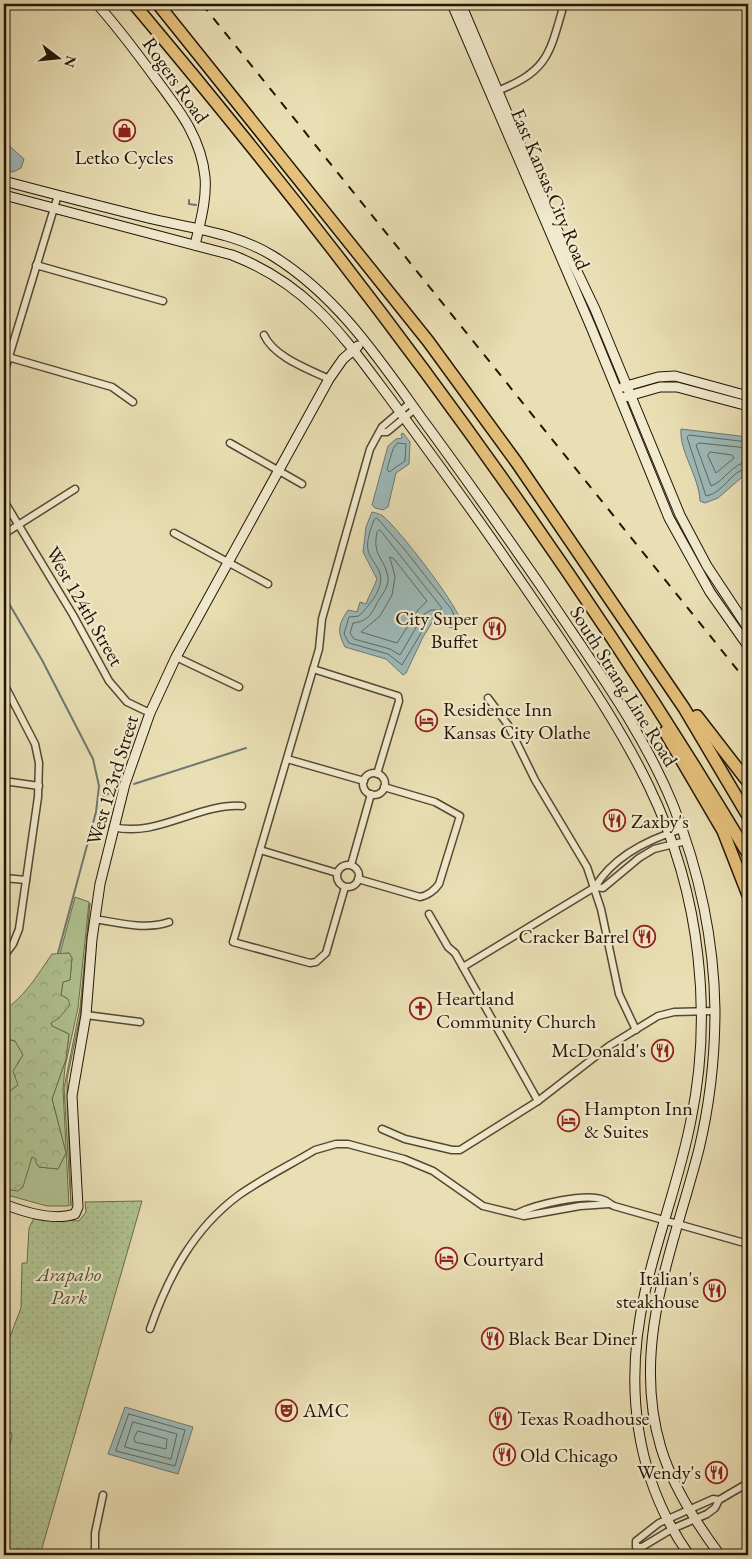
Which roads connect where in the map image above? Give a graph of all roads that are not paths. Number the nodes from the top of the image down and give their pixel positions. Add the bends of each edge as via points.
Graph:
1 (97, 4) edge
2 (134, 4) edge
3 (158, 4) edge
4 (452, 4) edge
5 (461, 4) edge
6 (564, 4) edge
7 (495, 92) junction
8 (4, 181) edge
9 (4, 194) edge
10 (58, 195) junction
11 (54, 208) junction
12 (199, 228) junction
13 (195, 245) junction
14 (36, 265) junction
15 (163, 301) dead end
16 (264, 334) dead end
17 (364, 341) junction
18 (353, 349) junction
19 (8, 357) junction
20 (4, 373) edge
21 (329, 379) junction
22 (626, 386) junction
23 (616, 389) junction
24 (630, 396) junction
25 (748, 396) edge
26 (619, 399) junction
27 (133, 402) dead end
28 (413, 406) junction
29 (748, 406) edge
30 (402, 415) junction
31 (230, 443) dead end
32 (278, 470) junction
33 (302, 484) dead end
34 (75, 489) dead end
35 (4, 502) edge
36 (18, 525) junction
37 (174, 532) dead end
38 (4, 534) edge
39 (227, 561) junction
40 (268, 584) dead end
41 (748, 628) edge
42 (748, 646) edge
43 (176, 657) junction
44 (313, 669) junction
45 (4, 684) edge
46 (239, 687) dead end
47 (488, 698) dead end
48 (655, 702) junction
49 (684, 708) junction
50 (150, 713) junction
51 (287, 759) junction
52 (377, 774) junction
53 (4, 781) edge
54 (364, 781) junction
55 (748, 782) edge
56 (38, 786) junction
57 (384, 788) junction
58 (370, 794) junction
59 (242, 806) dead end
60 (748, 816) edge
61 (113, 827) junction
62 (682, 829) junction
63 (670, 833) junction
64 (686, 841) junction
65 (674, 844) junction
66 (260, 850) junction
67 (748, 854) edge
68 (351, 865) junction
69 (337, 873) junction
70 (4, 878) edge
71 (358, 879) junction
72 (26, 880) junction
73 (345, 887) junction
74 (595, 887) junction
75 (748, 895) edge
76 (429, 914) dead end
77 (95, 919) junction
78 (169, 922) dead end
79 (4, 956) edge
80 (463, 967) junction
81 (715, 1011) junction
82 (701, 1012) junction
83 (86, 1015) junction
84 (140, 1022) dead end
85 (636, 1030) junction
86 (538, 1101) junction
87 (382, 1129) dead end
88 (4, 1204) edge
89 (665, 1220) junction
90 (678, 1223) junction
91 (748, 1244) edge
92 (150, 1329) dead end
93 (748, 1483) edge
94 (103, 1495) dead end
95 (719, 1500) junction
96 (689, 1509) junction
97 (695, 1519) junction
98 (666, 1520) junction
99 (672, 1529) junction
100 (95, 1555) edge
101 (689, 1555) edge
102 (720, 1555) edge

1 - 12 main road, Rogers Road via 125,37 194,133 205,179
2 - 48 highway via 352,275 450,403 543,533
3 - 49 highway via 434,349 544,502
4 - 7 main road, East Kansas City Road
5 - 7 main road, East Kansas City Road
6 - 7 street via 550,48 540,66 526,79
7 - 22 main road, East Kansas City Road via 595,309
7 - 23 main road, East Kansas City Road
8 - 10 main road, South Strang Line Road
9 - 11 main road, South Strang Line Road
10 - 11 street
10 - 12 main road, South Strang Line Road
11 - 13 main road, South Strang Line Road
11 - 14 street
12 - 13 main road, Rogers Road
12 - 17 main road, South Strang Line Road via 257,248 287,265 323,294
13 - 18 main road, South Strang Line Road via 250,262 282,280 319,309
14 - 15 street
14 - 19 street
16 - 21 street via 267,342 282,354
17 - 18 main road, West 123rd Street
17 - 28 main road, South Strang Line Road
18 - 21 main road, West 123rd Street
18 - 30 main road, South Strang Line Road
19 - 20 street
19 - 27 street via 112,387
21 - 32 main road, West 123rd Street
22 - 23 main road
22 - 24 main road, East Kansas City Road
22 - 25 main road via 675,376
23 - 26 main road, East Kansas City Road
24 - 26 main road
24 - 29 main road via 677,387
24 - 41 main road, East Kansas City Road via 694,544
26 - 42 main road, East Kansas City Road via 683,548
28 - 30 street
28 - 62 main road, South Strang Line Road via 501,528 635,728 662,778
30 - 44 street via 382,427 370,449 322,619
30 - 63 main road, South Strang Line Road via 490,536 594,689 638,761
31 - 32 street
32 - 33 street
32 - 39 main road, West 123rd Street
34 - 36 street
35 - 36 street, West 124th Street
36 - 38 street
36 - 50 street, West 124th Street via 109,681 127,702
37 - 39 street
39 - 40 street
39 - 43 main road, West 123rd Street
43 - 46 street
43 - 50 main road, West 123rd Street
44 - 51 street
44 - 52 street via 398,696
45 - 56 street via 35,744 39,763
47 - 74 street via 508,725 535,780 578,850
48 - 67 highway
48 - 75 highway via 655,715 723,831
49 - 55 highway via 695,714
49 - 60 highway
50 - 61 main road, West 123rd Street
51 - 54 street
51 - 66 street
52 - 54 street via 370,774
52 - 57 street via 383,778
53 - 56 street
54 - 58 street via 364,789
56 - 72 street
57 - 58 street via 377,794
57 - 71 street via 435,802 460,816 439,884 430,892 420,897
58 - 68 street
59 - 61 street via 213,808 142,829
61 - 77 main road, West 123rd Street
62 - 63 street
62 - 64 main road, South Strang Line Road
63 - 65 main road, South Strang Line Road
63 - 74 street via 633,850
64 - 65 street
64 - 81 main road, South Strang Line Road via 697,877 710,944
65 - 74 street via 639,858 604,888
65 - 82 main road, South Strang Line Road via 693,926
66 - 69 street
66 - 73 street via 233,942 316,962 326,953
68 - 69 street via 341,867
68 - 71 street via 358,870
69 - 73 street
70 - 72 street
71 - 73 street via 352,886
72 - 79 street via 19,929
74 - 80 street
74 - 85 street via 619,994
76 - 80 street
77 - 78 street via 145,926
77 - 83 main road, West 123rd Street
80 - 86 street
81 - 82 street
81 - 90 main road, South Strang Line Road via 712,1071 704,1126
82 - 85 street via 674,1012 658,1016
82 - 89 main road, South Strang Line Road via 692,1119
83 - 84 street
83 - 88 main road, West 123rd Street via 72,1096 78,1207 75,1214 38,1214
85 - 86 street via 609,1046
86 - 87 street via 460,1150 405,1139
89 - 90 street
89 - 92 street via 594,1198 577,1198 518,1213 483,1206 419,1164 348,1144 326,1146 240,1194 212,1218 178,1263
89 - 98 main road, South Strang Line Road via 645,1290 634,1369 635,1412 643,1458
90 - 91 street
90 - 96 main road, South Strang Line Road via 657,1300 650,1367 655,1423 661,1447
93 - 95 street
94 - 100 street via 95,1533
95 - 96 street via 713,1499
95 - 97 street via 716,1508
96 - 97 main road, South Strang Line Road
96 - 98 street
97 - 99 street
97 - 102 main road, South Strang Line Road
98 - 99 main road, South Strang Line Road
98 - 99 street via 646,1531 636,1541 636,1547 642,1547
99 - 101 main road, South Strang Line Road

